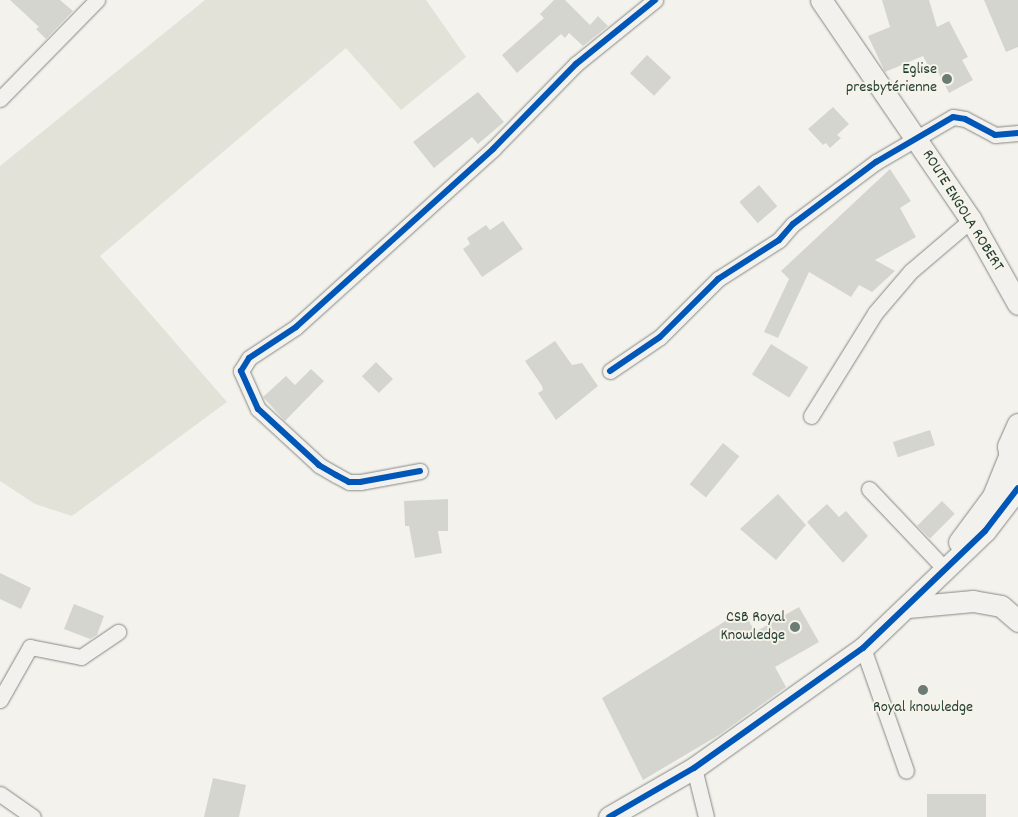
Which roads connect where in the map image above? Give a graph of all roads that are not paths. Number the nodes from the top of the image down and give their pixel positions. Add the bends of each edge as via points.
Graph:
1 (97, 0) edge
2 (655, 0) edge
3 (821, 0) edge
4 (0, 99) edge
5 (1018, 133) edge
6 (917, 138) junction
7 (971, 220) junction
8 (1017, 304) edge
9 (610, 371) dead end
10 (1018, 413) edge
11 (812, 416) dead end
12 (1015, 429) edge
13 (1008, 458) junction
14 (420, 471) dead end
15 (1018, 479) edge
16 (1018, 488) edge
17 (869, 489) dead end
18 (941, 565) junction
19 (915, 600) junction
20 (1018, 621) edge
21 (118, 632) dead end
22 (863, 648) junction
23 (0, 700) edge
24 (694, 768) junction
25 (906, 771) dead end
26 (0, 794) edge
27 (33, 817) edge
28 (609, 817) edge
29 (706, 817) edge

1 - 4 street
2 - 14 street via 576,64 493,149 296,327 249,358 241,371 258,409 318,465 349,482
3 - 6 street, ROUTE ENGOLA ROBERT
5 - 6 street via 995,135 958,116
6 - 7 street, ROUTE ENGOLA ROBERT
6 - 9 street via 876,162 793,224 779,240 718,279 660,337
7 - 8 street, ROUTE ENGOLA ROBERT
7 - 11 street via 911,271 874,313
10 - 12 street
12 - 13 street
13 - 15 street
13 - 18 street via 993,496
16 - 19 street via 985,531
17 - 18 street
18 - 19 street
19 - 20 street via 973,601 1001,606
19 - 22 street
21 - 23 street via 81,657 30,647
22 - 24 street
22 - 25 street
24 - 28 street
24 - 29 street
26 - 27 street

